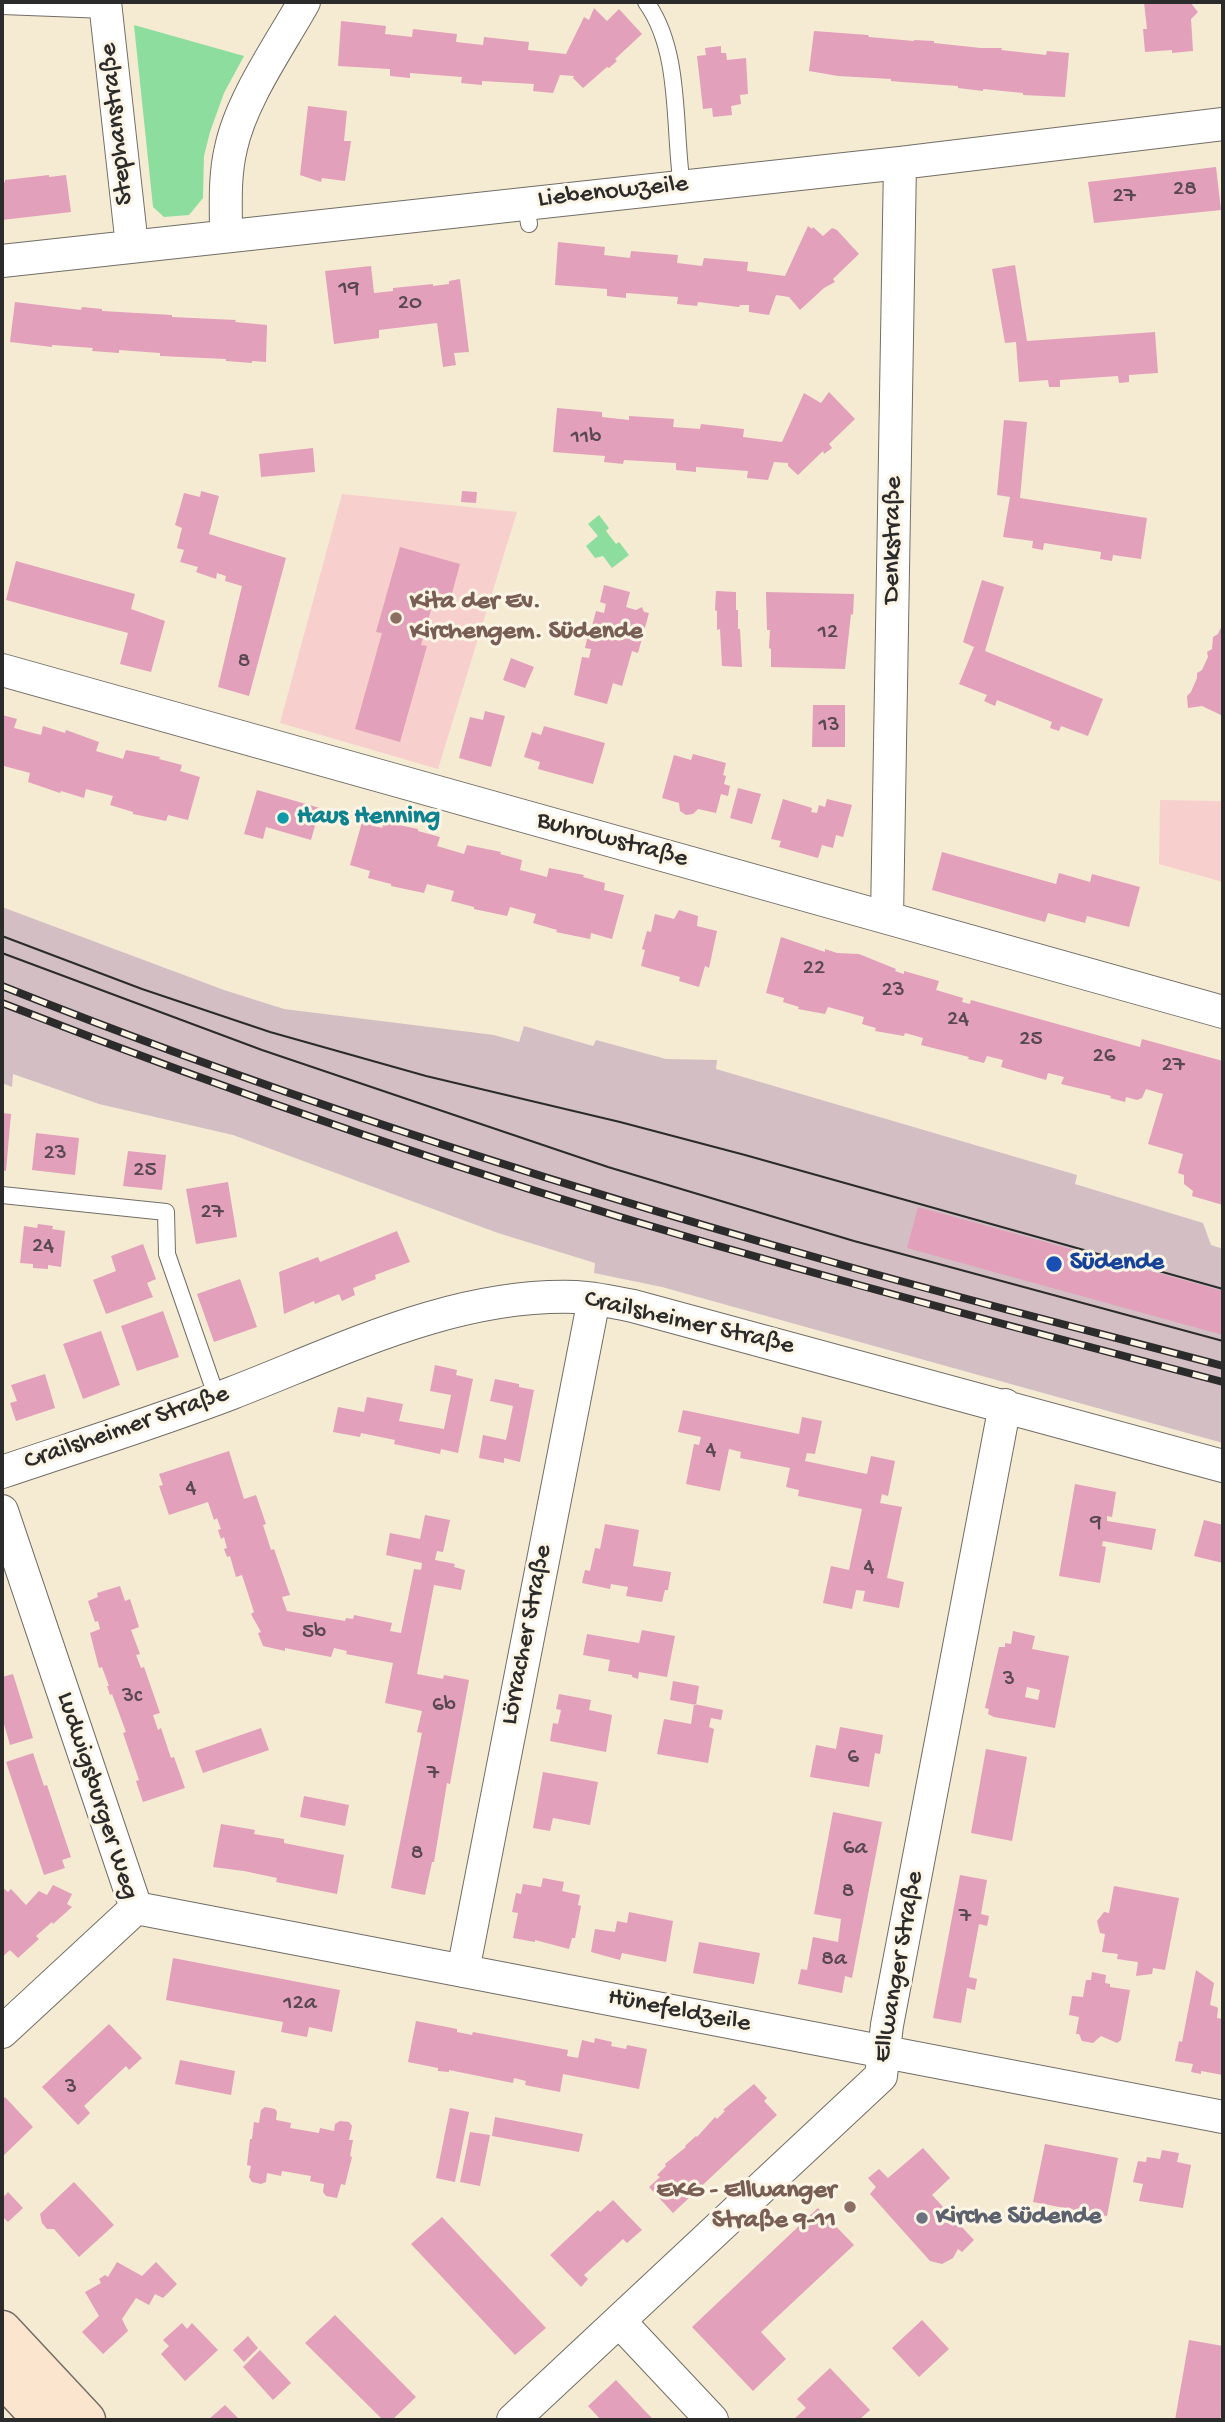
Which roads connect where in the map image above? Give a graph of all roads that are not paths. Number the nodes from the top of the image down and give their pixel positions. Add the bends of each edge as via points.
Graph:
1 (304, 2) edge
2 (646, 2) edge
3 (2, 6) edge
4 (106, 6) edge
5 (1223, 124) edge
6 (900, 163) junction
7 (682, 186) junction
8 (226, 235) junction
9 (132, 246) junction
10 (2, 261) edge
11 (2, 670) edge
12 (887, 918) junction
13 (1223, 1012) edge
14 (2, 1195) edge
15 (594, 1299) junction
16 (218, 1398) junction
17 (1005, 1405) junction
18 (1223, 1466) edge
19 (2, 1472) edge
20 (2, 1511) edge
21 (136, 1908) junction
22 (463, 1971) junction
23 (2, 2032) edge
24 (884, 2051) junction
25 (1223, 2116) edge
26 (619, 2321) junction
27 (2, 2330) edge
28 (11, 2378) edge
29 (43, 2420) edge
30 (86, 2420) edge
31 (513, 2420) edge
32 (712, 2420) edge

1 - 8 street via 246,105 231,147
2 - 7 lane via 669,50
3 - 4 lane
4 - 9 street, Stephanstraße
5 - 6 street, Liebenowzeile
6 - 7 street, Liebenowzeile
6 - 12 street, Denkstraße
7 - 8 street, Liebenowzeile via 527,213
8 - 9 street, Liebenowzeile
9 - 10 street, Liebenowzeile
11 - 12 street, Buhrowstraße
12 - 13 street, Buhrowstraße
14 - 16 lane via 166,1212 167,1254
15 - 16 street, Crailsheimer Straße via 509,1300 448,1312
15 - 17 street, Crailsheimer Straße
15 - 22 street, Lörracher Straße
16 - 19 street, Crailsheimer Straße
17 - 18 street, Crailsheimer Straße
17 - 24 street, Ellwanger Straße
20 - 21 street, Ludwigsburger Weg
21 - 22 street, Hünefeldzeile
21 - 23 street, Ludwigsburger Weg
22 - 24 street, Hünefeldzeile
24 - 25 street, Hünefeldzeile
24 - 26 street, Ellwanger Straße via 881,2076
26 - 31 street, Ellwanger Straße
26 - 32 street
27 - 28 main road
28 - 29 main road
28 - 30 main road

